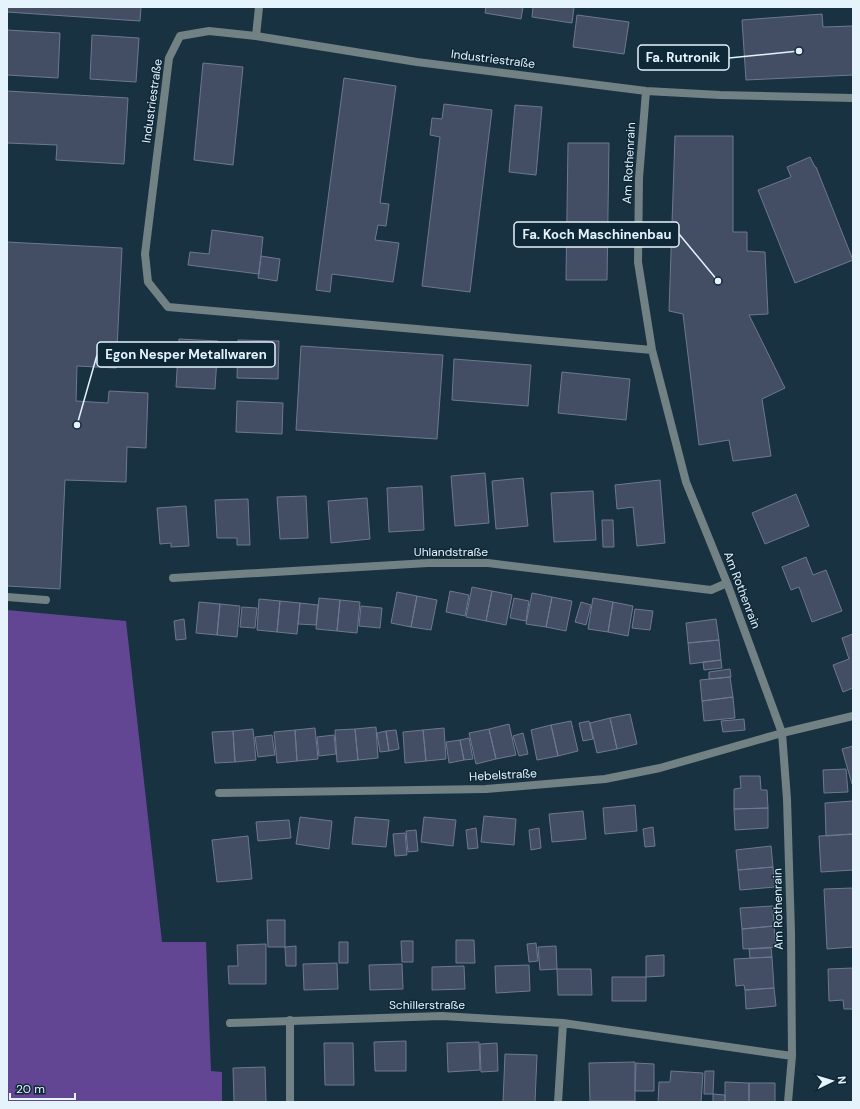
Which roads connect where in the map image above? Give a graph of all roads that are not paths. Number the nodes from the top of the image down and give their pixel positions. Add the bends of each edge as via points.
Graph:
1 (259, 7) edge
2 (256, 36) junction
3 (646, 91) junction
4 (853, 98) edge
5 (652, 350) junction
6 (173, 578) dead end
7 (726, 583) junction
8 (7, 596) edge
9 (46, 600) dead end
10 (853, 716) edge
11 (782, 733) junction
12 (220, 793) dead end
13 (290, 1020) junction
14 (230, 1023) dead end
15 (563, 1023) junction
16 (792, 1056) junction
17 (290, 1102) edge
18 (558, 1102) edge
19 (788, 1102) edge

1 - 2 street
2 - 3 street, Industriestraße via 417,62
2 - 5 street, Industriestraße via 209,31 180,36 169,58 145,254 148,282 168,307
3 - 4 street, Industriestraße
3 - 5 street, Am Rothenrain via 639,178 638,262
5 - 7 street, Am Rothenrain via 686,482
6 - 7 street, Uhlandstraße via 488,563 711,590
7 - 11 street, Am Rothenrain
8 - 9 street
10 - 11 street, Hebelstraße
11 - 12 street, Hebelstraße via 660,768 605,779 486,789
11 - 16 street, Am Rothenrain via 788,814
13 - 14 street, Schillerstraße
13 - 15 street, Schillerstraße via 442,1016
13 - 17 street
15 - 16 street, Schillerstraße
15 - 18 street
16 - 19 street, Am Rothenrain

